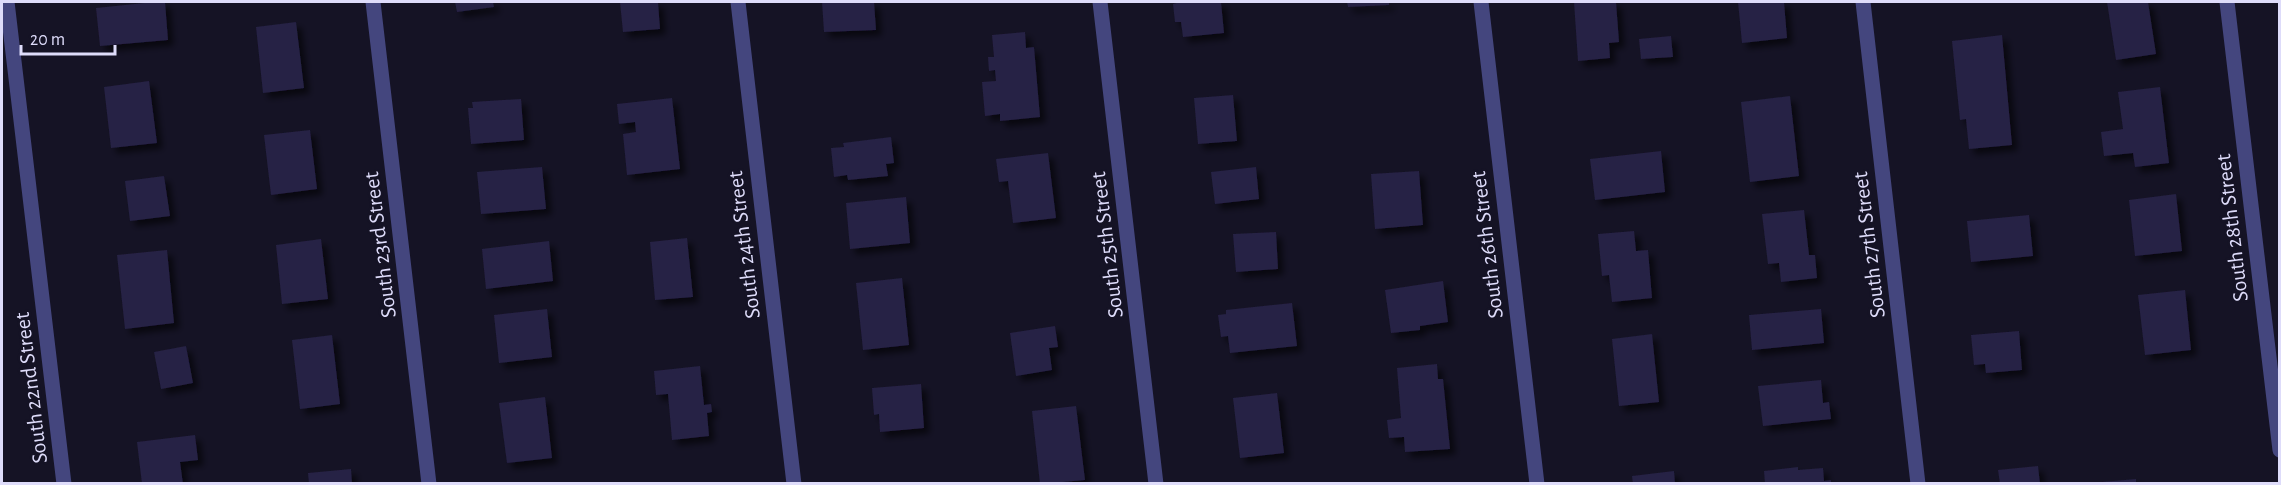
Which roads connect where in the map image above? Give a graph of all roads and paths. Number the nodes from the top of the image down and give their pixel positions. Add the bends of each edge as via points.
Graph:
1 (7, 2) edge
2 (373, 2) edge
3 (738, 2) edge
4 (1100, 2) edge
5 (1480, 2) edge
6 (1863, 2) edge
7 (2227, 2) edge
8 (2280, 450) edge
9 (64, 483) edge
10 (429, 483) edge
11 (794, 483) edge
12 (1156, 483) edge
13 (1537, 483) edge
14 (1918, 483) edge

1 - 9 street, South 22nd Street
2 - 10 street, South 23rd Street
3 - 11 street, South 24th Street
4 - 12 street, South 25th Street
5 - 13 street, South 26th Street
6 - 14 street, South 27th Street
7 - 8 street, South 28th Street

